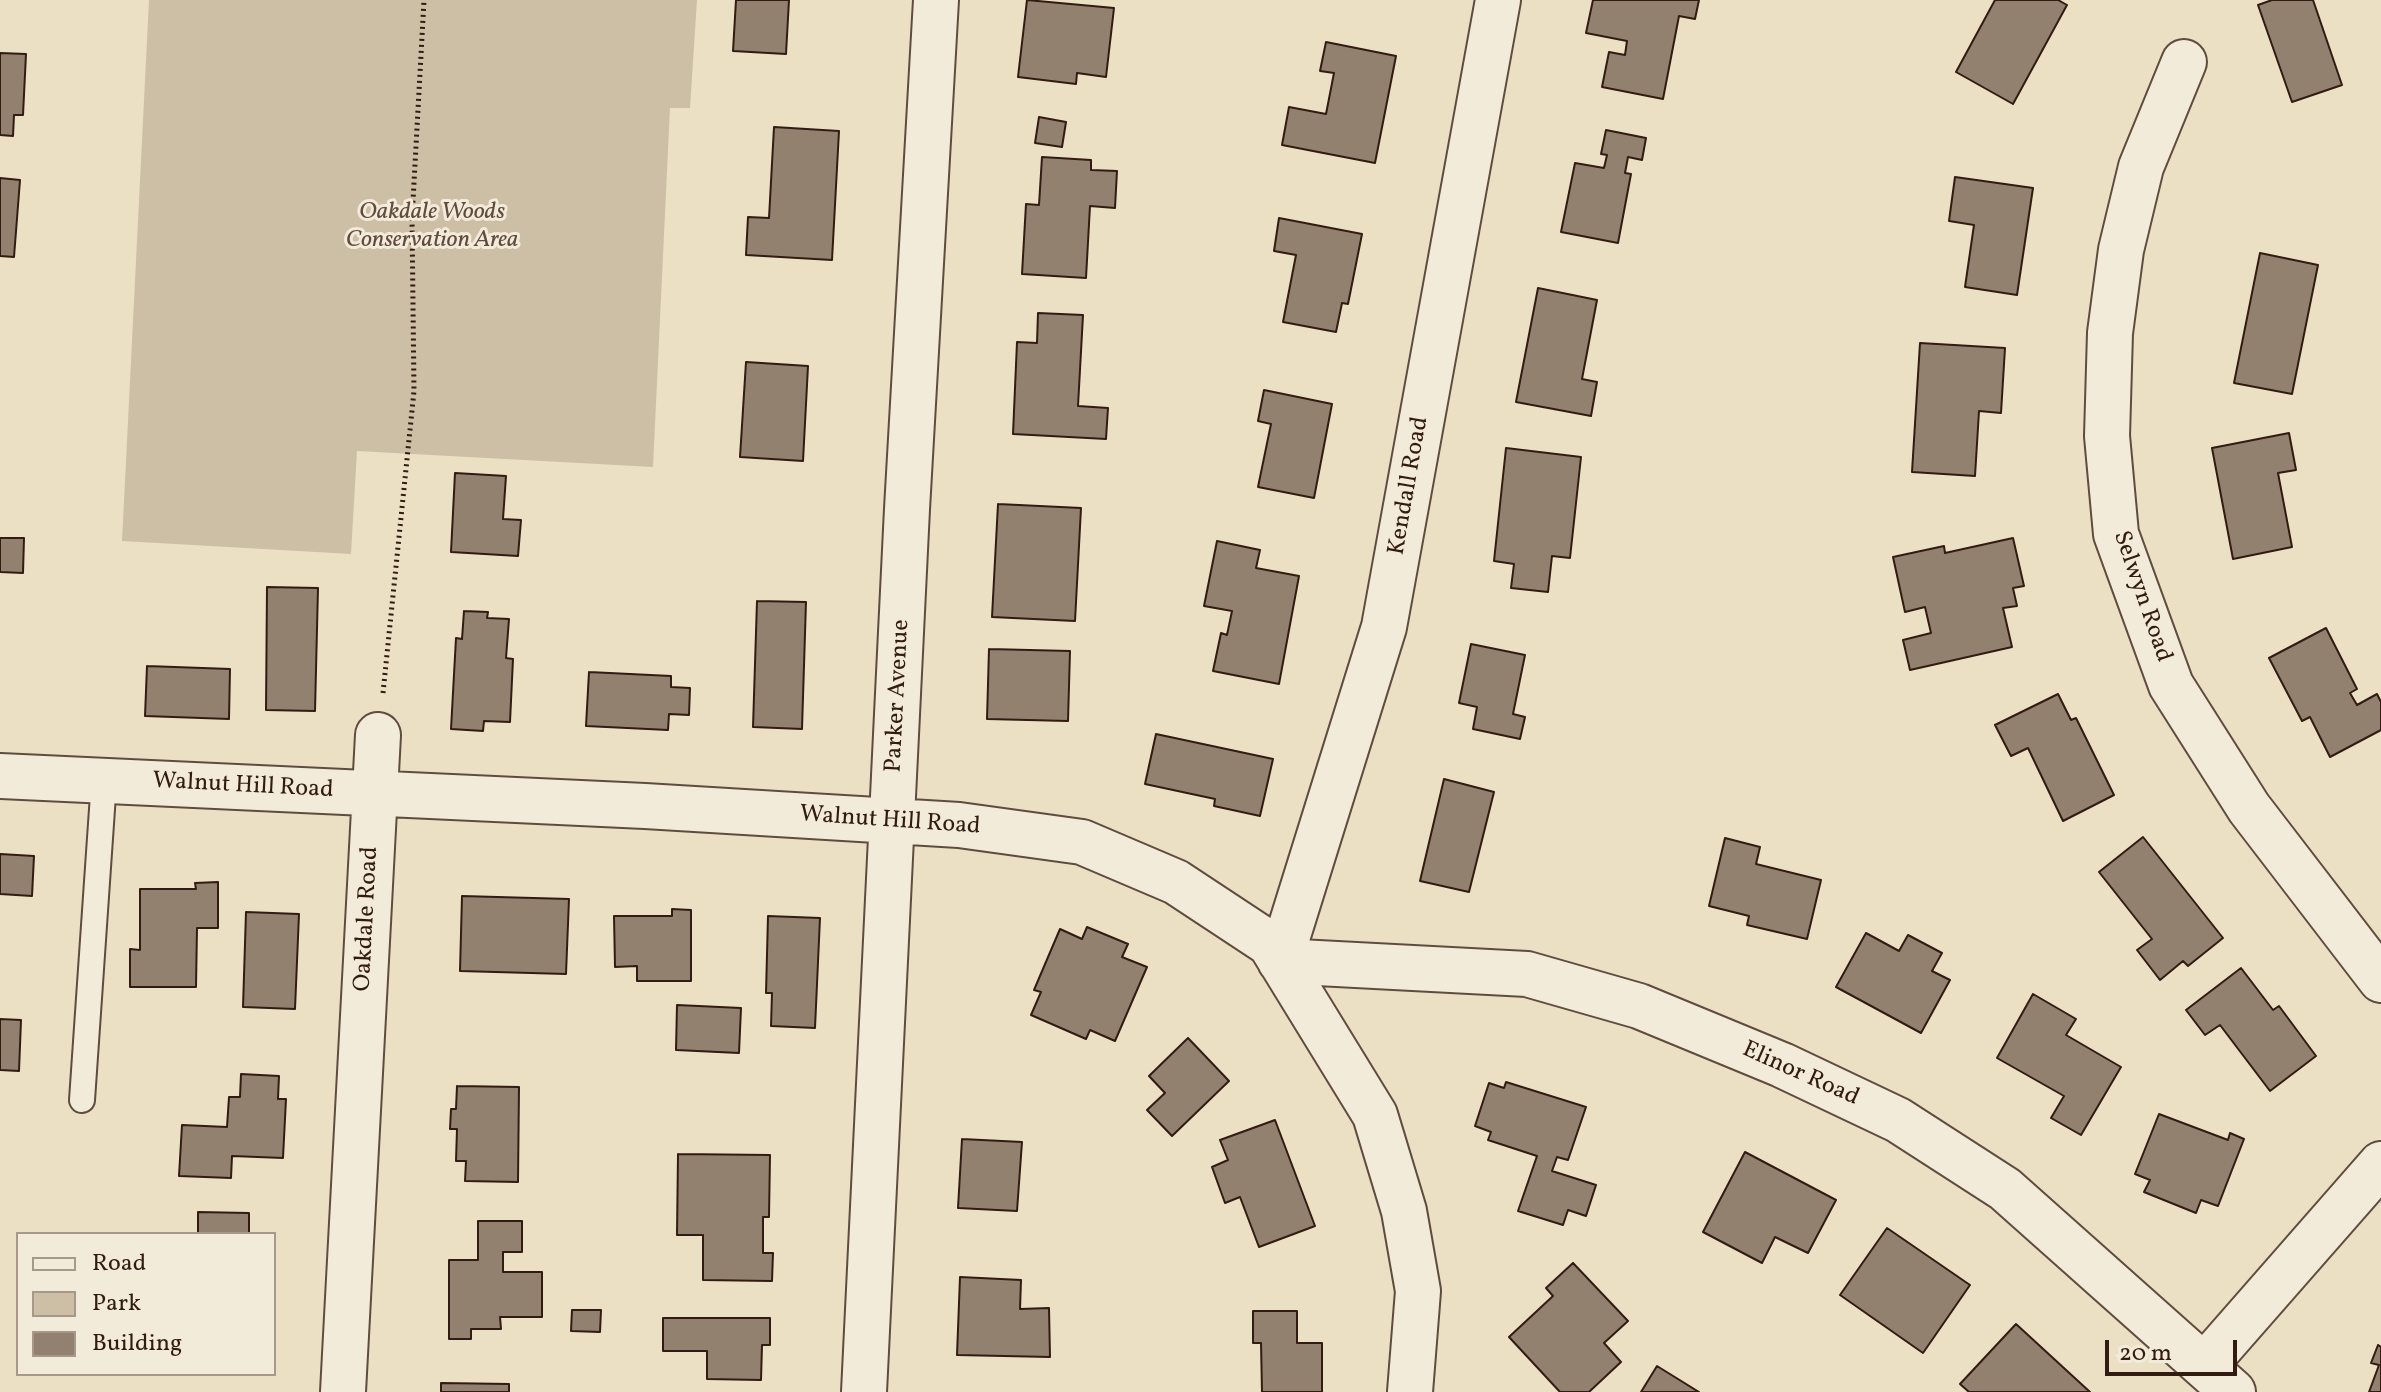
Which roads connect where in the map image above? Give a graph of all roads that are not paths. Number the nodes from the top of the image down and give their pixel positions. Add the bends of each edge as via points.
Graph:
1 (936, 0) edge
2 (1498, 0) edge
3 (2184, 62) dead end
4 (378, 735) road end
5 (0, 776) edge
6 (104, 780) junction
7 (375, 793) junction
8 (893, 820) junction
9 (1280, 961) junction
10 (2381, 980) edge
11 (82, 1100) dead end
12 (2381, 1164) edge
13 (2219, 1378) edge
14 (343, 1392) edge
15 (864, 1392) edge
16 (1410, 1392) edge

1 - 8 street, Parker Avenue
2 - 9 street, Kendall Road via 1384,627
3 - 10 street, Selwyn Road via 2141,167 2121,250 2110,333 2107,436 2116,534 2171,685 2249,808
4 - 7 street, Oakdale Road
5 - 6 street, Walnut Hill Road
6 - 7 street, Walnut Hill Road
6 - 11 lane
7 - 8 street, Walnut Hill Road
7 - 14 street, Oakdale Road
8 - 9 street, Walnut Hill Road via 1082,842 1176,882 1270,944
8 - 15 street, Parker Avenue
9 - 13 street, Elinor Road via 1527,974 1639,1006 1782,1065 1898,1120 2005,1189
9 - 16 street, Walnut Hill Road via 1375,1115 1404,1211 1418,1291
12 - 13 street

